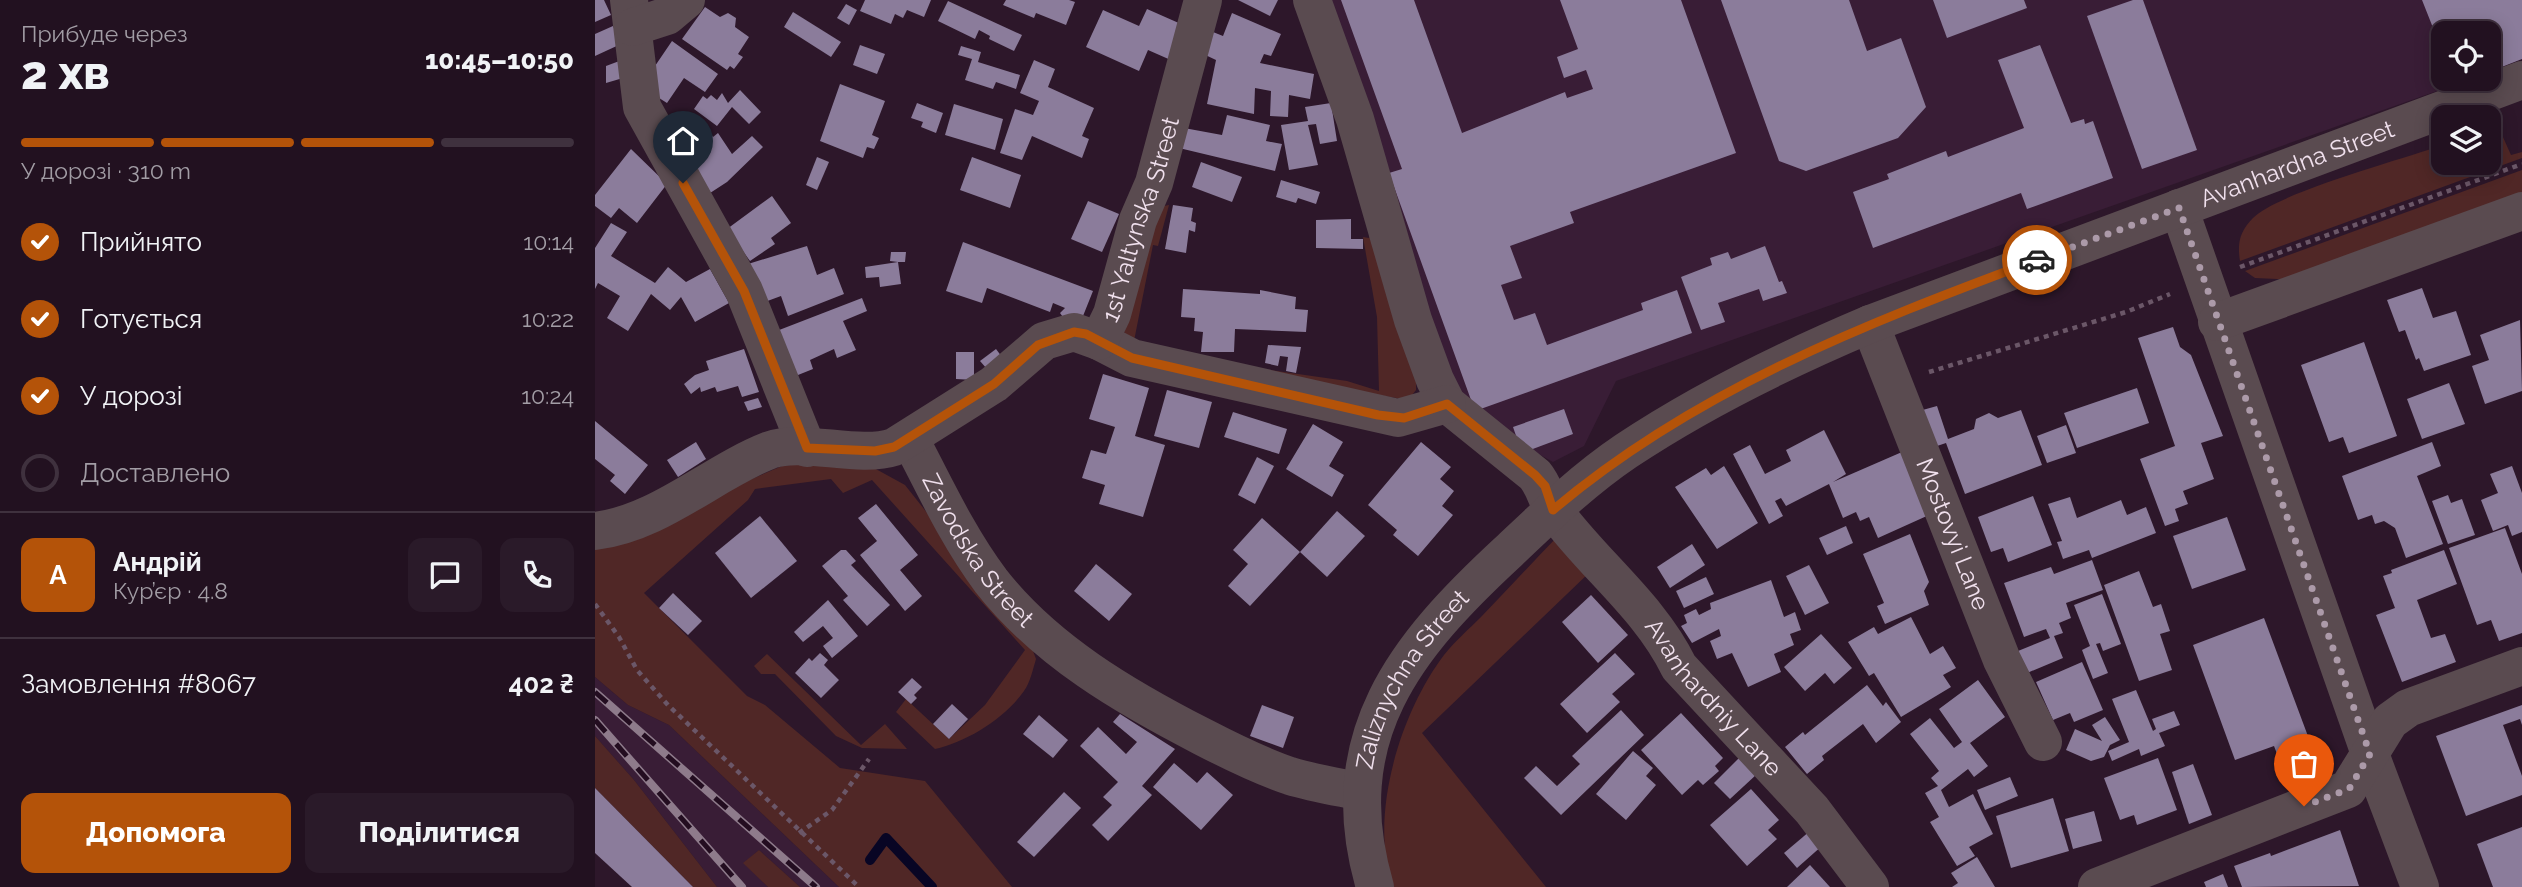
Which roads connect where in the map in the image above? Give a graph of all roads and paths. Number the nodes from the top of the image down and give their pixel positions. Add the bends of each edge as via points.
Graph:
1 (686, 0) edge
2 (1203, 0) edge
3 (1312, 0) edge
4 (631, 13) edge
5 (2522, 80) edge
6 (2522, 164) edge
7 (2179, 208) junction
8 (2522, 211) edge
9 (2203, 281) junction
10 (2217, 322) junction
11 (1870, 324) junction
12 (1099, 341) junction
13 (1894, 383) junction
14 (1447, 404) junction
15 (910, 439) junction
16 (807, 448) junction
17 (1553, 510) junction
18 (595, 531) edge
19 (595, 604) edge
20 (2522, 666) edge
21 (2043, 742) dead end
22 (2370, 754) junction
23 (869, 759) dead end
24 (1362, 792) junction
25 (799, 833) junction
26 (859, 887) edge
27 (1375, 887) edge
28 (1870, 887) edge
29 (2097, 887) edge
30 (2420, 887) edge

1 - 4 street via 667,16
2 - 12 street, 1st Yaltynska Street via 1154,183
3 - 14 street via 1366,154 1420,343
4 - 16 street via 639,91 648,122 744,291
5 - 7 street, Avanhardna Street
6 - 9 path
7 - 9 street
7 - 11 street, Avanhardna Street
8 - 10 street
9 - 10 street
9 - 13 path via 2126,312
10 - 22 street
11 - 13 street, Mostovyi Lane
11 - 17 street, Avanhardna Street via 1654,434
12 - 14 street via 1132,358 1378,415 1404,418
12 - 15 street, 1st Yaltynska Street via 1074,332 1044,341 994,384
13 - 21 street, Mostovyi Lane via 2002,660
14 - 17 street via 1535,475 1545,486
15 - 16 street via 884,450
15 - 24 street, Zavodska Street via 949,516 992,582 1022,617 1065,653 1132,698 1218,745 1288,775
16 - 18 street via 772,450 641,519
17 - 24 street, Zaliznychna Street via 1469,588 1405,663 1379,713
17 - 28 street, Avanhardniy Lane via 1636,605 1679,667 1812,810
19 - 25 path via 637,670
20 - 22 street via 2408,708 2390,721
22 - 29 street via 2349,789
22 - 30 street
23 - 25 path via 831,810
24 - 27 street, Zaliznychna Street via 1365,843
25 - 26 path

